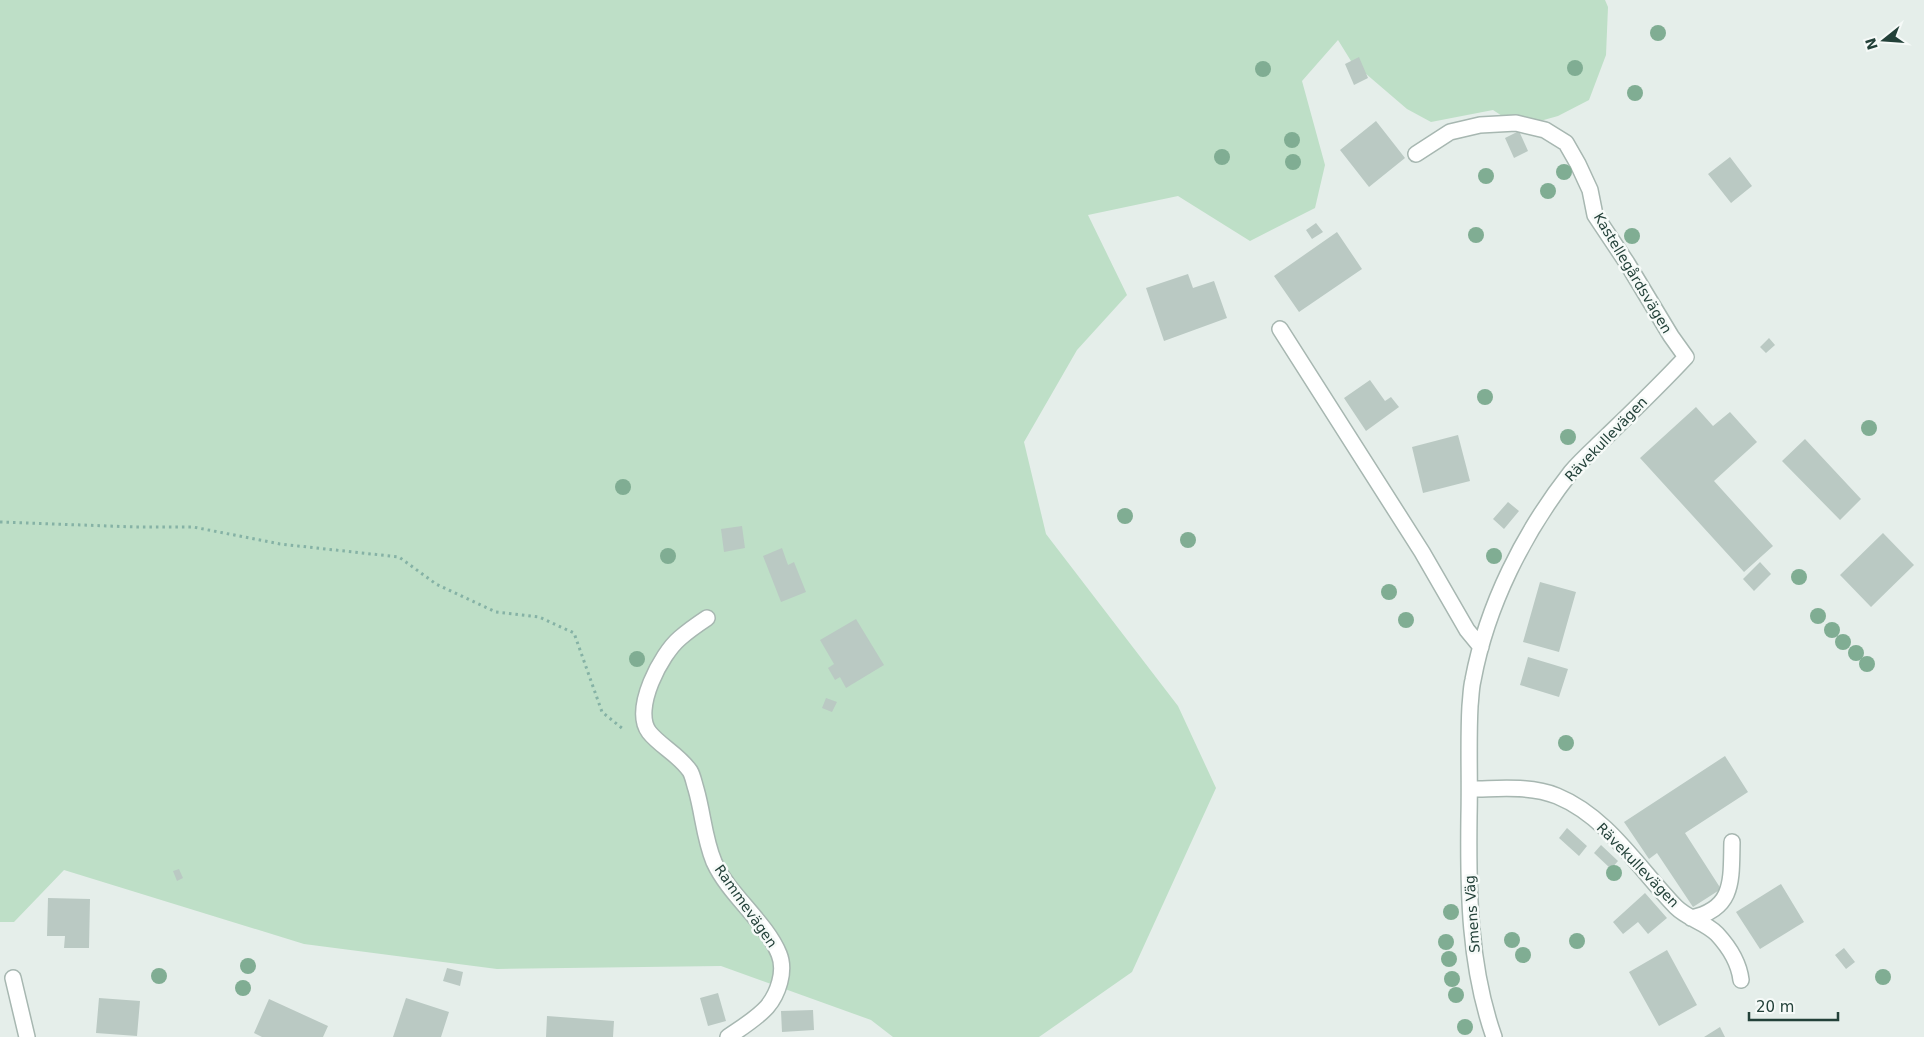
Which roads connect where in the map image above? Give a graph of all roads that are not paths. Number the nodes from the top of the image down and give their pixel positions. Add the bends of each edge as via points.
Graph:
1 (1416, 154) dead end
2 (1280, 329) dead end
3 (1686, 357) joint
4 (707, 618) dead end
5 (1481, 647) junction
6 (1470, 789) junction
7 (1732, 842) dead end
8 (1691, 918) junction
9 (13, 978) dead end
10 (1741, 980) dead end
11 (27, 1037) edge
12 (728, 1037) edge
13 (1494, 1037) edge

1 - 3 lane, Kastellegårdsvägen via 1450,132 1480,125 1516,123 1545,130 1566,143 1590,190 1595,215
2 - 5 lane via 1422,552 1467,630
3 - 5 lane, Rävekullevägen via 1572,471 1532,527 1504,582
4 - 12 lane, Rammevägen via 678,639 661,664 644,697 642,717 649,732 691,772 715,862 737,898 780,955 782,968 776,994 766,1008
5 - 6 lane, Rävekullevägen via 1472,681 1468,742
6 - 8 lane, Rävekullevägen via 1529,789 1575,804 1624,847 1677,908
6 - 13 lane, Smens Väg via 1468,865 1472,935 1477,977
7 - 8 lane via 1731,882 1726,896 1711,912
8 - 10 lane, Rävekullevägen via 1707,926 1725,944 1739,966
9 - 11 lane

